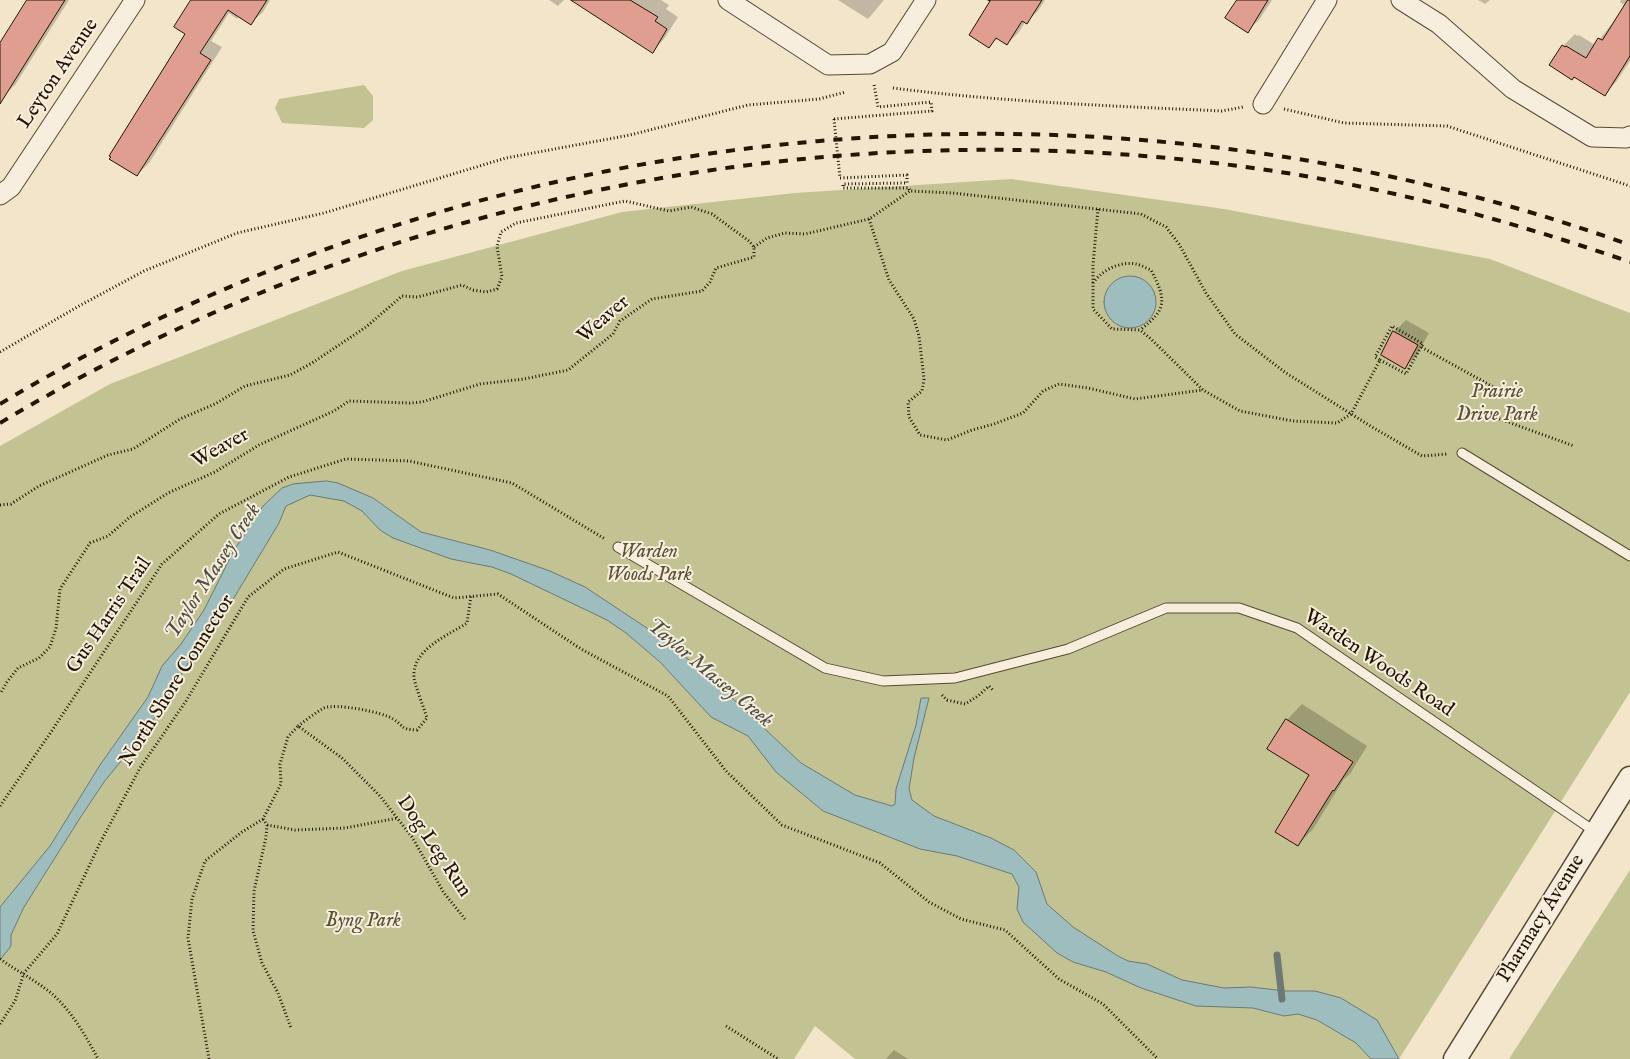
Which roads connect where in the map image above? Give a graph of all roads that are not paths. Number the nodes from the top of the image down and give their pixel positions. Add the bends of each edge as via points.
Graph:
1 (135, 0) edge
2 (728, 0) edge
3 (926, 0) edge
4 (1328, 0) edge
5 (1401, 0) edge
6 (1263, 104) dead end
7 (1630, 136) edge
8 (0, 195) edge
9 (1462, 454) road end
10 (618, 547) road end
11 (1630, 556) edge
12 (1630, 778) edge
13 (1597, 833) junction
14 (1455, 1059) edge

1 - 8 street, Leyton Avenue via 10,187
2 - 3 street via 828,65 870,64 892,52
4 - 6 street
5 - 7 street via 1439,24 1513,90 1592,136
9 - 11 lane
10 - 13 lane, Warden Woods Road via 825,668 882,680 964,676 1068,649 1166,608 1239,608 1297,628
12 - 13 street, Pharmacy Avenue
13 - 14 street, Pharmacy Avenue

